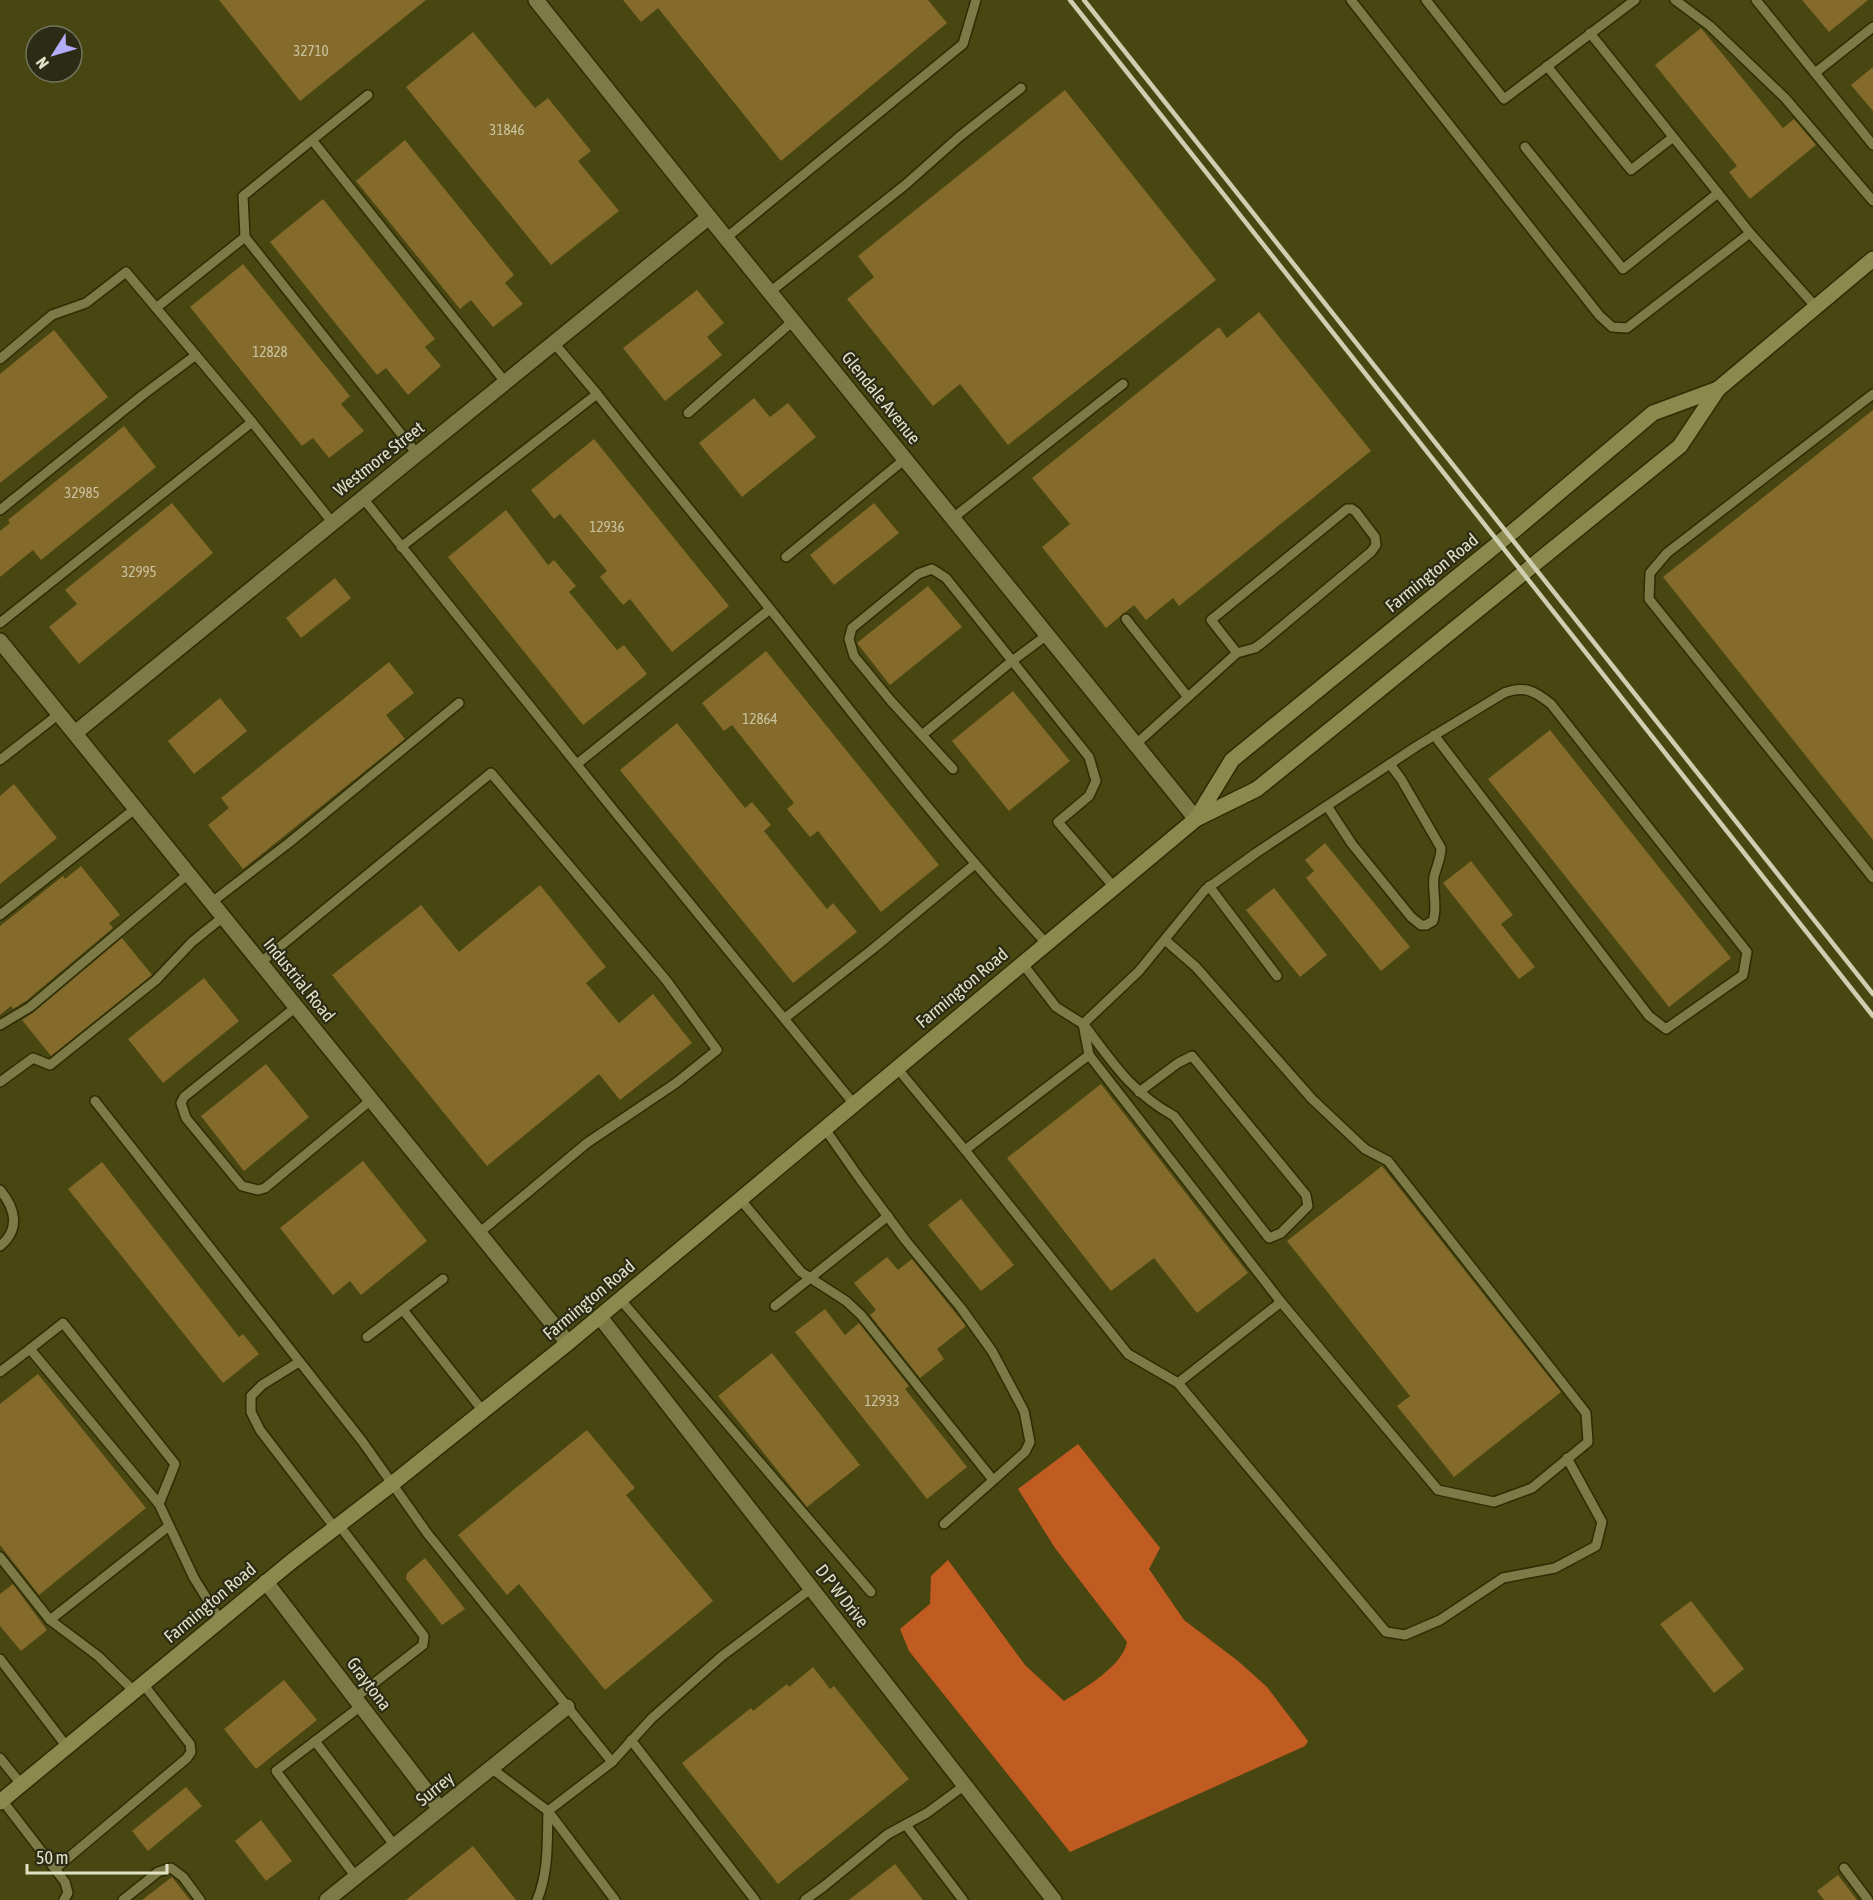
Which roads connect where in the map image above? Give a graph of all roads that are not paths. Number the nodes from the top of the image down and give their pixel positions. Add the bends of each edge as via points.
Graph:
1 (536, 0) edge
2 (976, 0) edge
3 (1351, 0) edge
4 (1426, 0) edge
5 (1635, 0) edge
6 (1675, 0) edge
7 (1756, 0) edge
8 (1873, 27) edge
9 (1590, 33) junction
10 (1547, 66) junction
11 (1815, 74) junction
12 (1021, 88) dead end
13 (368, 94) dead end
14 (1672, 138) junction
15 (312, 140) junction
16 (1873, 145) edge
17 (1526, 147) dead end
18 (1718, 194) junction
19 (1873, 201) edge
20 (709, 217) junction
21 (1750, 233) junction
22 (245, 237) junction
23 (726, 238) junction
24 (1873, 259) edge
25 (770, 292) junction
26 (1815, 306) junction
27 (156, 308) junction
28 (793, 321) junction
29 (554, 343) junction
30 (196, 355) junction
31 (0, 359) edge
32 (506, 383) junction
33 (1123, 384) dead end
34 (1718, 388) junction
35 (597, 394) junction
36 (1873, 394) edge
37 (688, 413) dead end
38 (252, 422) junction
39 (417, 454) junction
40 (905, 459) junction
41 (362, 497) junction
42 (0, 510) edge
43 (953, 518) junction
44 (332, 522) junction
45 (401, 547) junction
46 (786, 557) dead end
47 (770, 609) junction
48 (1126, 619) dead end
49 (0, 623) edge
50 (1047, 634) junction
51 (1, 643) edge
52 (1238, 653) junction
53 (1012, 661) junction
54 (1188, 696) junction
55 (459, 703) dead end
56 (59, 714) junction
57 (75, 733) junction
58 (922, 735) junction
59 (1434, 735) junction
60 (1136, 744) junction
61 (0, 760) edge
62 (577, 764) junction
63 (1390, 764) junction
64 (954, 770) dead end
65 (1327, 806) junction
66 (136, 808) junction
67 (1196, 819) junction
68 (975, 864) junction
69 (188, 873) junction
70 (1873, 878) edge
71 (1209, 886) junction
72 (1114, 887) junction
73 (212, 902) junction
74 (0, 915) edge
75 (224, 916) junction
76 (1165, 940) junction
77 (1046, 943) junction
78 (260, 963) junction
79 (1022, 963) junction
80 (1277, 976) dead end
81 (296, 1007) junction
82 (785, 1018) junction
83 (1083, 1024) junction
84 (0, 1025) edge
85 (1089, 1055) junction
86 (897, 1068) junction
87 (0, 1082) edge
88 (1139, 1092) junction
89 (371, 1100) junction
90 (95, 1101) dead end
91 (854, 1104) junction
92 (825, 1129) junction
93 (965, 1150) junction
94 (0, 1190) edge
95 (740, 1199) junction
96 (888, 1216) junction
97 (479, 1233) junction
98 (0, 1246) edge
99 (443, 1279) dead end
100 (809, 1279) junction
101 (621, 1299) junction
102 (1281, 1302) junction
103 (775, 1306) dead end
104 (403, 1310) junction
105 (600, 1317) junction
106 (367, 1337) dead end
107 (568, 1343) junction
108 (30, 1349) junction
109 (299, 1362) junction
110 (0, 1372) edge
111 (1178, 1383) junction
112 (483, 1411) junction
113 (1567, 1458) junction
114 (993, 1480) junction
115 (392, 1484) junction
116 (159, 1504) junction
117 (945, 1524) dead end
118 (169, 1526) junction
119 (337, 1527) junction
120 (0, 1557) edge
121 (266, 1582) junction
122 (812, 1588) junction
123 (871, 1592) dead end
124 (50, 1620) junction
125 (220, 1620) junction
126 (0, 1659) edge
127 (138, 1688) junction
128 (358, 1702) junction
129 (567, 1707) junction
130 (631, 1740) junction
131 (315, 1741) junction
132 (67, 1747) junction
133 (0, 1758) edge
134 (612, 1762) junction
135 (491, 1768) junction
136 (21, 1784) junction
137 (965, 1785) junction
138 (1, 1801) edge
139 (440, 1809) junction
140 (548, 1811) junction
141 (906, 1825) junction
142 (394, 1846) junction
143 (1844, 1868) dead end
144 (55, 1869) junction
145 (356, 1877) junction
146 (64, 1900) edge
147 (123, 1900) edge
148 (200, 1900) edge
149 (327, 1900) edge
150 (537, 1900) edge
151 (615, 1900) edge
152 (755, 1900) edge
153 (805, 1900) edge
154 (963, 1900) edge
155 (1054, 1900) edge
156 (1868, 1900) edge

1 - 20 street, Glendale Avenue
2 - 23 lane via 963,44
3 - 21 lane via 1612,327 1627,328
4 - 10 lane via 1504,99
5 - 9 lane
6 - 19 lane via 1710,26 1785,98
7 - 11 lane
8 - 11 lane
9 - 10 lane
9 - 14 lane
10 - 14 lane via 1631,170
11 - 16 lane
12 - 25 lane
13 - 15 lane
14 - 18 lane
15 - 22 lane via 243,196
15 - 32 lane
17 - 18 lane via 1623,269
18 - 21 lane
20 - 23 street, Glendale Avenue
20 - 29 street, Westmore Street
21 - 26 lane
22 - 27 lane
22 - 39 lane
23 - 25 street, Glendale Avenue
24 - 26 main road, Farmington Road
25 - 28 street, Glendale Avenue
26 - 34 main road, Farmington Road
27 - 30 lane
27 - 31 lane via 126,272 86,303 51,315
28 - 37 lane
28 - 40 street, Glendale Avenue
29 - 32 street, Westmore Street
29 - 35 lane
30 - 38 lane
30 - 42 lane
32 - 39 street, Westmore Street
33 - 43 lane
34 - 67 main road, Farmington Road via 1680,446 1257,789
34 - 67 main road, Farmington Road via 1653,413 1232,760
35 - 45 lane
35 - 47 lane
36 - 70 lane via 1667,553 1650,573 1649,599
38 - 44 lane
38 - 49 lane
39 - 41 street, Westmore Street
40 - 43 street, Glendale Avenue
40 - 46 lane
41 - 44 street, Westmore Street
41 - 45 lane
43 - 50 street, Glendale Avenue
44 - 57 street, Westmore Street
45 - 62 lane
47 - 62 lane
47 - 68 lane
48 - 54 lane
50 - 53 lane
50 - 60 street, Glendale Avenue
51 - 56 street, Industrial Road
52 - 52 lane via 1255,648 1371,552 1376,545 1375,537 1356,512 1347,509 1211,620
52 - 54 lane
53 - 58 lane
53 - 58 lane via 946,578 932,569 918,574 852,628 849,639 854,656
53 - 72 lane via 1089,757 1096,781 1089,796 1058,822
54 - 60 lane
55 - 73 lane
56 - 57 street, Industrial Road
56 - 61 lane
57 - 66 street, Industrial Road
58 - 64 lane
59 - 59 lane via 1516,688 1540,694 1747,952 1743,975 1666,1029 1649,1016
59 - 63 lane
60 - 67 street, Glendale Avenue
62 - 82 lane
63 - 65 lane
63 - 65 lane via 1441,848 1434,875 1433,921 1420,925 1411,916
65 - 71 lane
66 - 69 street, Industrial Road
66 - 74 lane
67 - 72 main road, Farmington Road
68 - 77 lane
68 - 82 lane
69 - 73 street, Industrial Road
69 - 84 lane via 30,1007
71 - 76 lane
71 - 80 lane
72 - 77 main road, Farmington Road
73 - 75 street, Industrial Road
75 - 78 street, Industrial Road
75 - 87 lane via 156,980 50,1065 33,1058
76 - 83 lane via 1139,971
76 - 113 lane via 1196,967 1312,1099 1365,1149 1388,1161 1586,1413 1588,1442
77 - 79 main road, Farmington Road
78 - 81 street, Industrial Road
78 - 97 lane via 491,773 666,980 717,1050 587,1143
79 - 83 lane via 1056,1007
79 - 86 main road, Farmington Road
81 - 89 street, Industrial Road
81 - 89 lane via 183,1097 182,1110 193,1126 242,1186 258,1190
82 - 91 lane
83 - 85 lane
83 - 88 lane
85 - 93 lane
85 - 102 lane
86 - 91 main road, Farmington Road
86 - 93 lane
88 - 88 lane via 1151,1104 1174,1116 1269,1238 1281,1233 1308,1206 1306,1195 1192,1056
89 - 97 street, Industrial Road
90 - 109 lane
91 - 92 main road, Farmington Road
92 - 95 main road, Farmington Road
92 - 96 lane
93 - 111 lane via 1128,1354
94 - 98 lane via 8,1199 15,1221 8,1239
95 - 100 lane
95 - 101 main road, Farmington Road
96 - 100 lane
96 - 114 lane via 992,1351 1024,1411 1030,1442
97 - 107 street, Industrial Road
99 - 104 lane
100 - 103 lane
100 - 114 lane via 861,1315
101 - 105 main road, Farmington Road
101 - 123 lane
102 - 111 lane
102 - 113 lane via 1438,1490 1494,1502 1532,1488
104 - 106 lane
104 - 112 lane
105 - 107 main road, Farmington Road
105 - 122 street, D P W Drive
107 - 112 main road, Farmington Road
108 - 110 lane
108 - 116 lane
108 - 116 lane via 63,1323 175,1464
109 - 115 lane
109 - 119 lane via 251,1396 251,1412 260,1430
111 - 113 lane via 1386,1632 1404,1635 1440,1620 1503,1578 1555,1568 1596,1546 1602,1522
112 - 115 main road, Farmington Road
114 - 117 lane
115 - 119 main road, Farmington Road
115 - 129 lane
116 - 118 lane
118 - 124 lane
118 - 125 lane
119 - 121 main road, Farmington Road
119 - 128 lane via 424,1636 423,1645
120 - 124 lane
121 - 125 main road, Farmington Road
121 - 128 street, Graytona
122 - 130 lane via 722,1656
122 - 137 street, D P W Drive
124 - 127 lane
125 - 127 main road, Farmington Road
126 - 132 lane
127 - 132 main road, Farmington Road
127 - 144 lane via 189,1744 191,1752
128 - 131 lane
128 - 139 street, Graytona
129 - 134 lane
129 - 135 street, Surrey
130 - 134 lane
130 - 152 lane
131 - 142 lane
131 - 145 lane via 276,1772
132 - 136 main road, Farmington Road
133 - 136 lane
134 - 140 lane
135 - 139 street, Surrey
135 - 140 lane
136 - 138 main road, Farmington Road
137 - 141 lane
137 - 155 street, D P W Drive
138 - 144 lane
139 - 142 street, Surrey
140 - 150 lane via 546,1864
140 - 151 lane
141 - 153 lane via 888,1834
141 - 154 lane
142 - 145 street, Surrey
143 - 156 lane
144 - 146 lane via 65,1882 68,1893
145 - 149 street, Surrey
147 - 148 lane via 158,1872 171,1868

